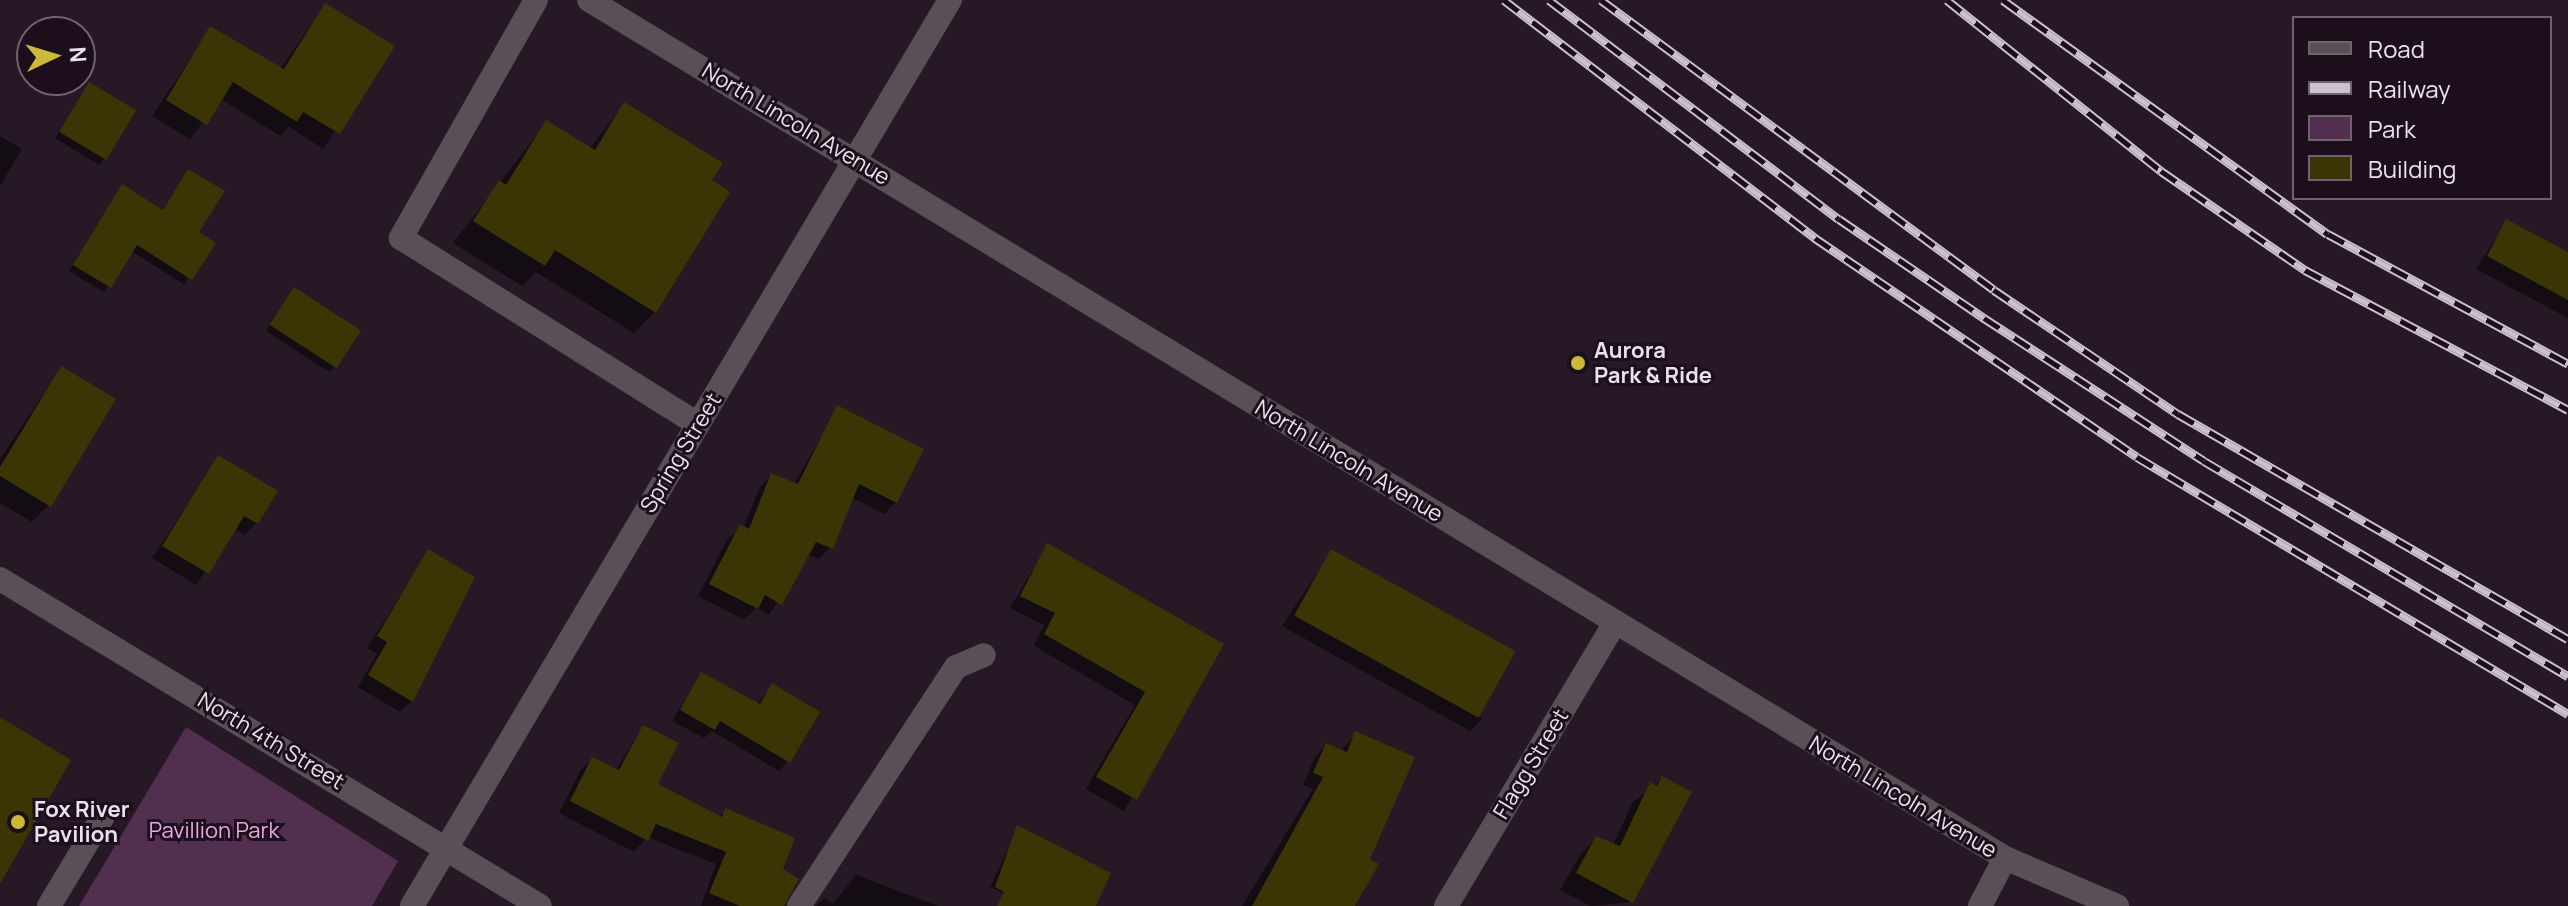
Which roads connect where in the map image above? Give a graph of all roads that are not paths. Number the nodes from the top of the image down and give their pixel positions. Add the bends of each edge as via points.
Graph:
1 (536, 0) edge
2 (589, 0) edge
3 (950, 0) edge
4 (855, 159) junction
5 (698, 424) junction
6 (0, 579) edge
7 (1615, 622) junction
8 (984, 655) dead end
9 (103, 816) dead end
10 (449, 846) junction
11 (2005, 858) junction
12 (49, 906) edge
13 (412, 906) edge
14 (540, 906) edge
15 (799, 906) edge
16 (1446, 906) edge
17 (1980, 906) edge
18 (2117, 906) edge

1 - 5 street via 401,238
2 - 4 street, North Lincoln Avenue
3 - 4 street, Spring Street
4 - 5 street, Spring Street
4 - 7 street, North Lincoln Avenue
5 - 10 street, Spring Street
6 - 10 street, North 4th Street
7 - 11 street, North Lincoln Avenue
7 - 16 street, Flagg Street
8 - 15 street via 956,667
9 - 12 street
10 - 13 street, Spring Street
10 - 14 street, North 4th Street
11 - 17 street
11 - 18 street, North Lincoln Avenue

